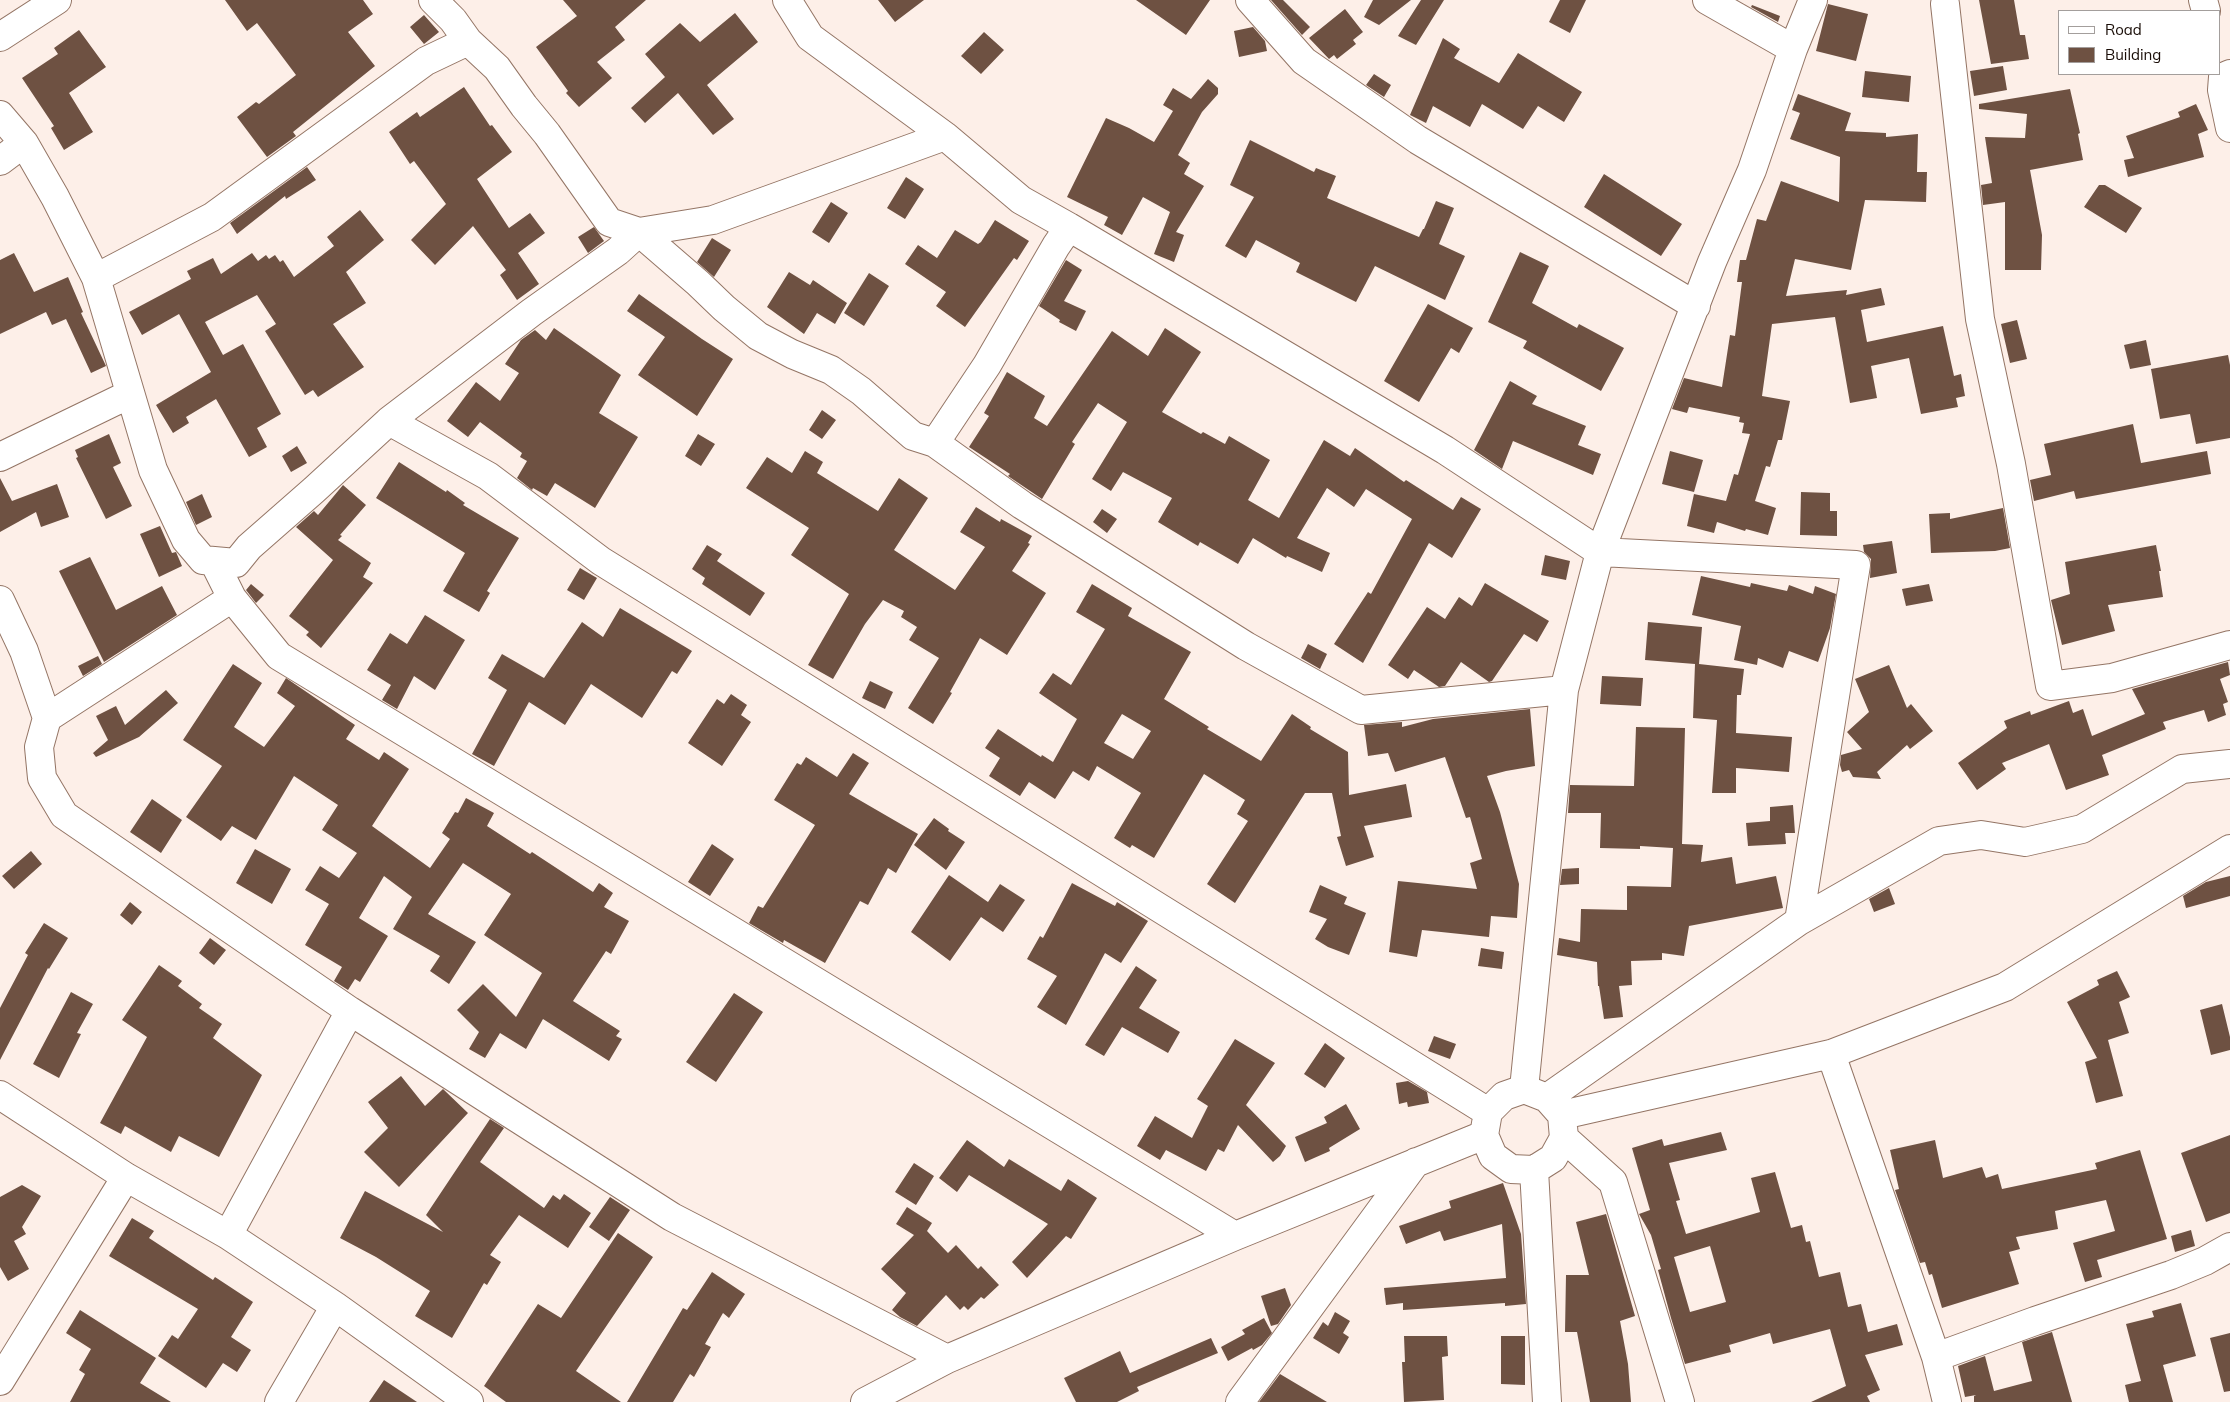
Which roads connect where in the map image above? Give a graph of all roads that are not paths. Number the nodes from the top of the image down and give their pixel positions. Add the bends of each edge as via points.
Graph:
1 (58, 0) edge
2 (433, 0) edge
3 (787, 0) edge
4 (1250, 0) edge
5 (1707, 0) edge
6 (1813, 0) edge
7 (1945, 4) dead end
8 (0, 38) edge
9 (468, 41) junction
10 (1793, 49) junction
11 (2224, 70) edge
12 (0, 115) edge
13 (2230, 128) edge
14 (945, 136) junction
15 (24, 142) junction
16 (0, 162) edge
17 (1069, 227) junction
18 (639, 232) junction
19 (96, 278) junction
20 (1696, 306) junction
21 (130, 394) junction
22 (389, 421) junction
23 (934, 443) junction
24 (0, 457) edge
25 (1600, 552) junction
26 (214, 562) junction
27 (232, 598) junction
28 (0, 600) edge
29 (2230, 645) edge
30 (1564, 690) junction
31 (47, 718) junction
32 (2230, 764) edge
33 (2230, 849) edge
34 (1800, 921) junction
35 (350, 1010) junction
36 (1830, 1054) junction
37 (0, 1095) edge
38 (1549, 1110) junction
39 (1486, 1124) junction
40 (1416, 1162) junction
41 (1534, 1170) junction
42 (126, 1177) junction
43 (228, 1235) junction
44 (1235, 1236) junction
45 (2230, 1247) edge
46 (335, 1306) junction
47 (1936, 1357) junction
48 (947, 1359) junction
49 (0, 1381) edge
50 (279, 1402) edge
51 (469, 1402) edge
52 (865, 1402) edge
53 (1240, 1402) edge
54 (1547, 1402) edge
55 (1680, 1402) edge
56 (1947, 1402) edge

1 - 8 street
2 - 9 street
3 - 14 street via 810,37
4 - 20 street via 1304,61 1418,140
5 - 10 street
6 - 10 street
7 - 29 street via 1980,319 2011,464 2050,686 2112,678
9 - 18 street via 497,68 609,222
9 - 19 street via 426,61 212,217
10 - 20 street via 1752,170
11 - 13 street via 2222,90
12 - 15 street
14 - 17 street via 1021,200
14 - 18 street via 713,220
15 - 16 street
15 - 19 street via 56,197
17 - 23 street via 987,365
17 - 25 street via 1445,450
18 - 22 street
18 - 23 street via 758,336 831,370 913,436
19 - 21 street
20 - 25 street
21 - 24 street
21 - 26 street via 153,470 186,540 203,560
22 - 26 street via 249,546 236,563
22 - 39 street via 488,476 601,561
23 - 30 street via 1022,505 1246,646 1360,710
25 - 30 street
25 - 34 street via 1856,565
26 - 27 street
27 - 31 street
27 - 44 street via 279,656
28 - 31 street via 24,651
30 - 38 street
31 - 35 street via 39,747 42,778 64,815
32 - 34 street via 2182,769 2082,829 2025,842 1981,835 1938,840
33 - 36 street via 2005,987
34 - 38 street
35 - 43 street
35 - 48 street via 672,1217
36 - 38 street
36 - 47 street
37 - 42 street
38 - 39 street via 1504,1096
38 - 41 street via 1553,1158
38 - 55 street via 1613,1182
39 - 40 street
39 - 41 street via 1493,1156 1512,1169
40 - 44 street
40 - 53 street
41 - 54 street
42 - 43 street
42 - 49 street
43 - 46 street
44 - 48 street
45 - 47 street via 2171,1275
46 - 50 street
46 - 51 street
47 - 56 street
48 - 52 street

